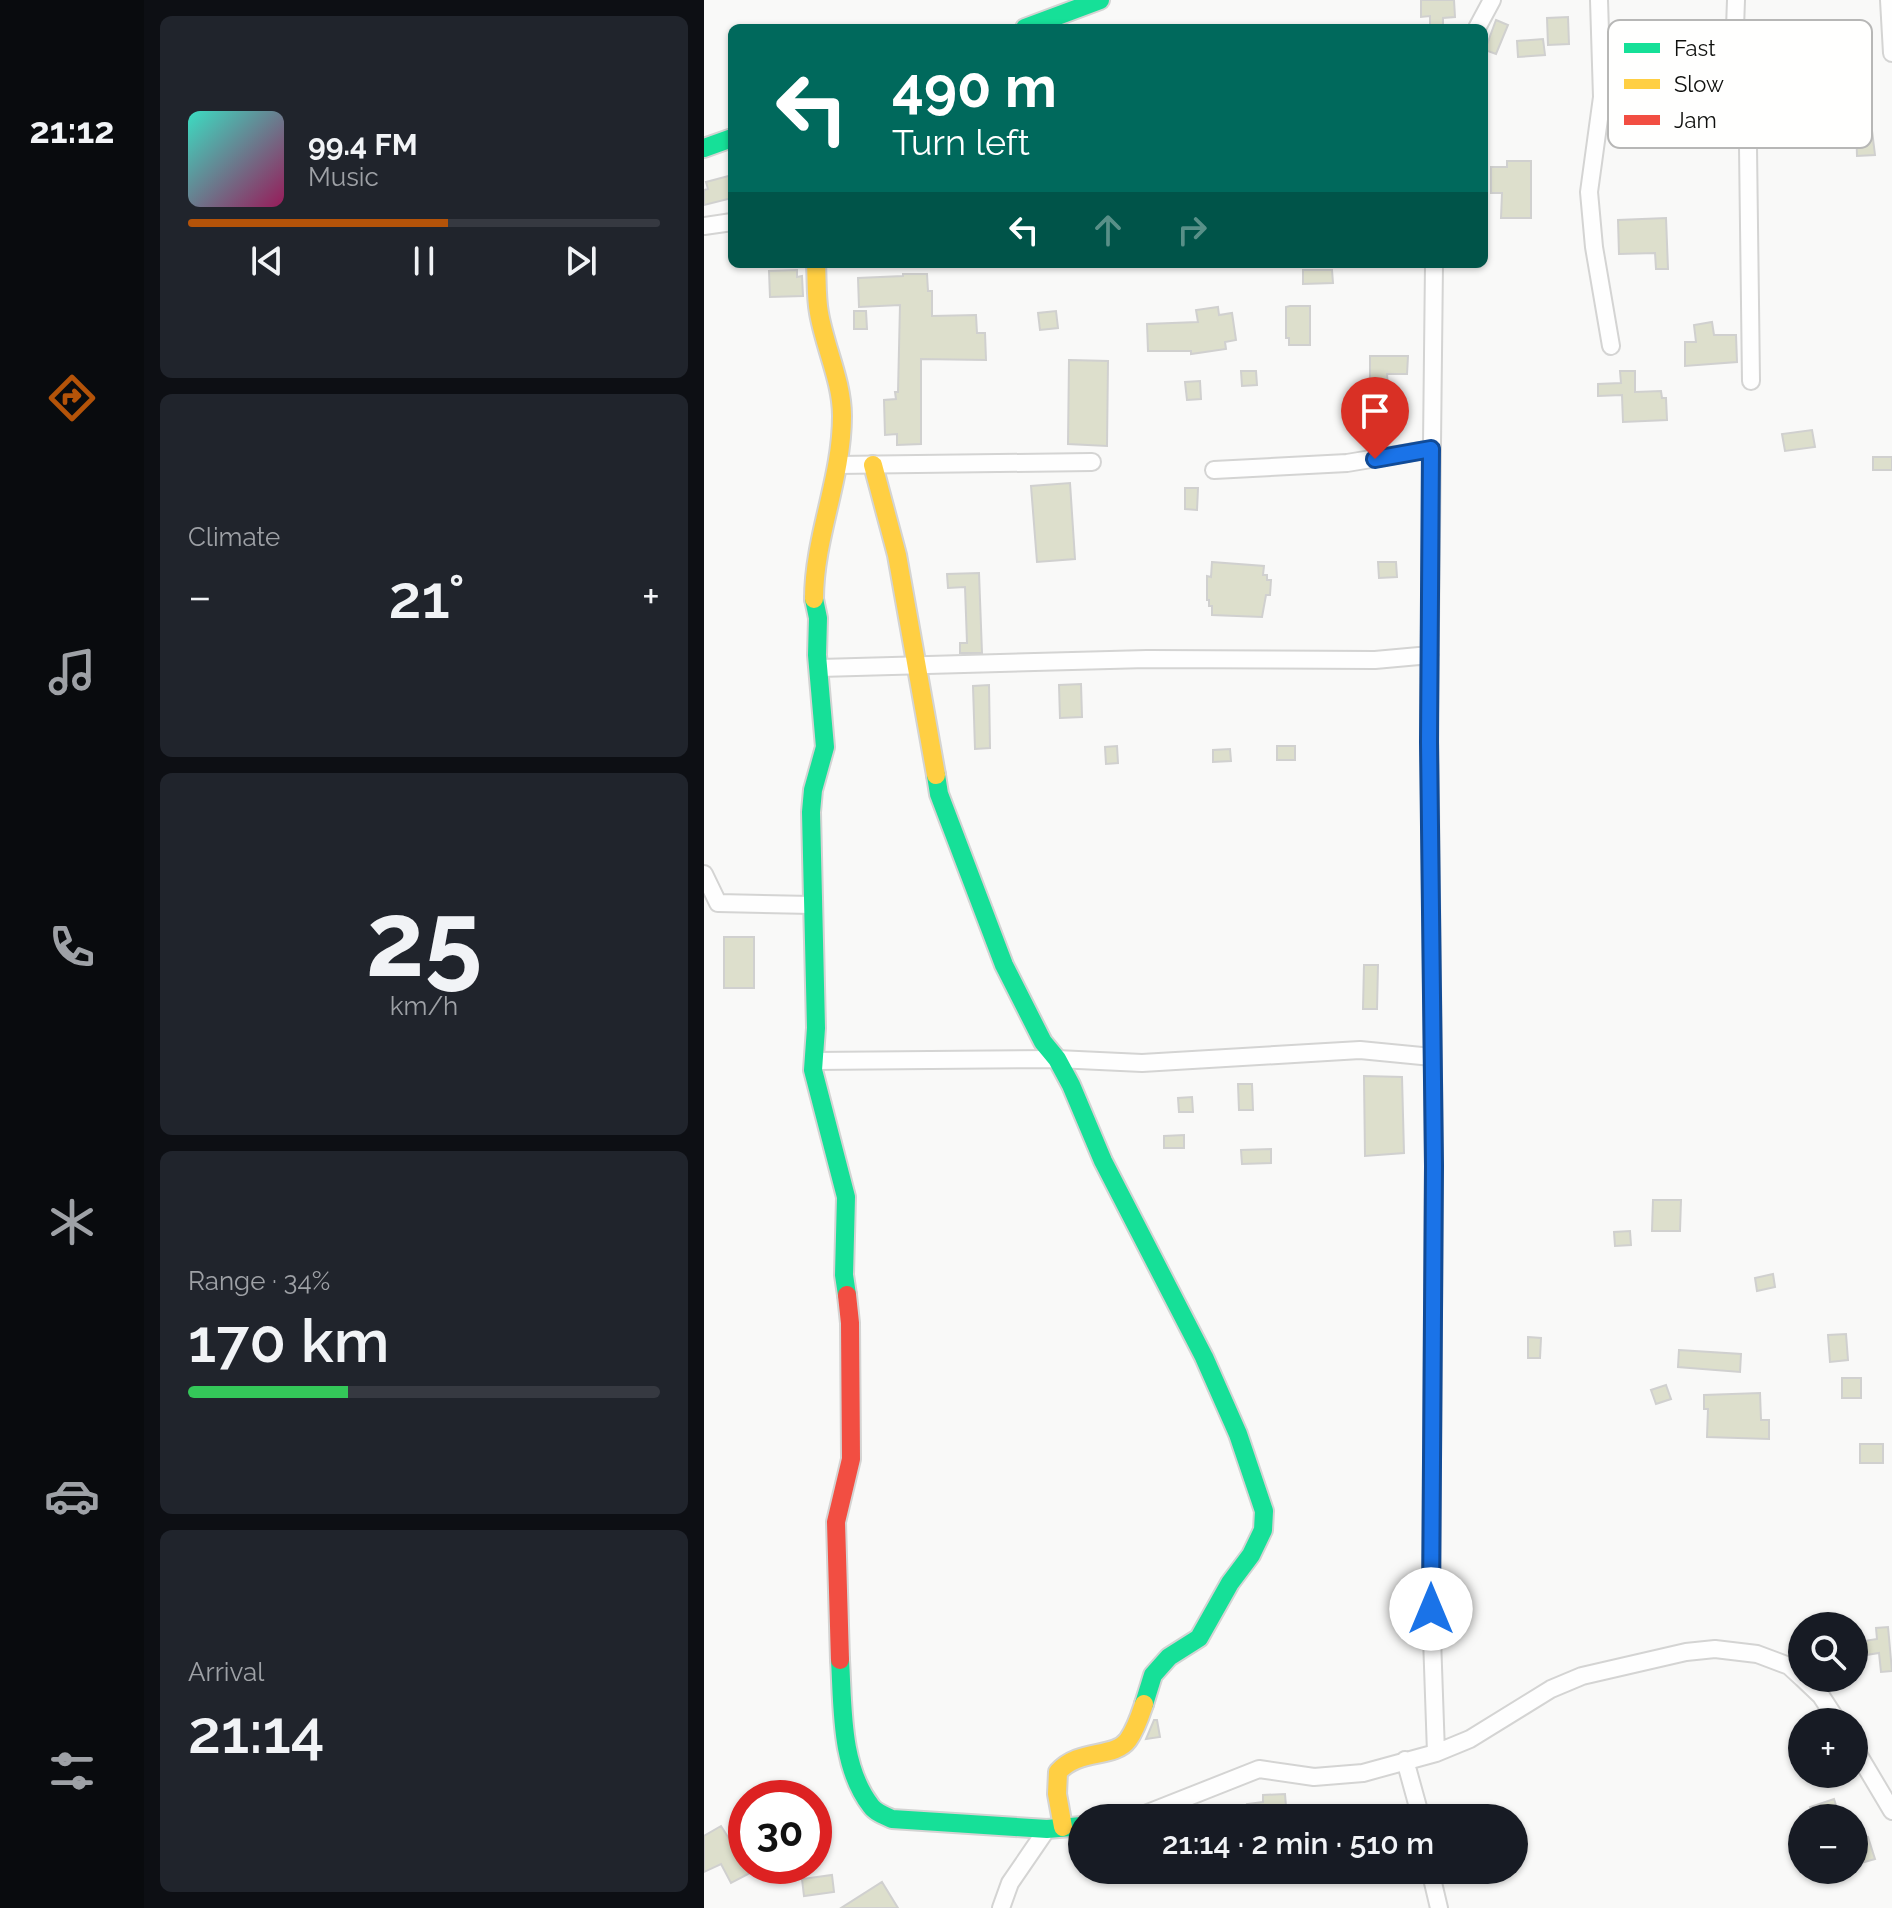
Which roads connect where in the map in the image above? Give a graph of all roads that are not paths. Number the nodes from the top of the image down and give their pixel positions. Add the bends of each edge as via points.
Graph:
1 (1100, 0) edge
2 (1492, 0) edge
3 (1599, 0) edge
4 (1736, 0) edge
5 (1889, 0) edge
6 (1735, 20) edge
7 (1036, 24) edge
8 (1479, 24) edge
9 (1892, 53) edge
10 (728, 139) edge
11 (704, 148) edge
12 (1748, 148) edge
13 (728, 223) edge
14 (704, 226) edge
15 (816, 268) edge
16 (1434, 268) edge
17 (1611, 346) dead end
18 (1751, 381) dead end
19 (1431, 449) junction
20 (1092, 462) dead end
21 (837, 465) junction
22 (873, 465) junction
23 (1214, 470) dead end
24 (1430, 655) junction
25 (917, 666) junction
26 (820, 668) junction
27 (704, 874) edge
28 (711, 904) edge
29 (812, 905) junction
30 (1432, 1057) junction
31 (1057, 1059) junction
32 (813, 1061) junction
33 (1788, 1666) edge
34 (1817, 1692) edge
35 (1829, 1708) edge
36 (1436, 1753) junction
37 (1405, 1760) junction
38 (1868, 1771) edge
39 (1170, 1804) edge
40 (1417, 1804) edge
41 (1892, 1811) edge
42 (1068, 1827) edge
43 (1055, 1828) junction
44 (1433, 1884) edge
45 (1001, 1908) edge
46 (1439, 1908) edge

1 - 7 street
2 - 8 street
3 - 17 street via 1602,97 1589,192
4 - 6 street
5 - 9 street
10 - 11 street
12 - 18 street
13 - 14 street
15 - 21 street via 819,313 842,414
16 - 19 street
19 - 23 street via 1347,463
19 - 24 street
20 - 22 street
21 - 22 street
21 - 26 street via 815,564
22 - 25 street via 897,555
24 - 25 street
24 - 30 street
25 - 26 street
25 - 31 street via 939,794 1004,965
26 - 29 street via 825,747 811,812
27 - 28 street
28 - 29 street
29 - 32 street
30 - 31 street via 1360,1050 1142,1063
30 - 36 street via 1431,1609
31 - 32 street
31 - 43 street via 1204,1357 1264,1511 1263,1530 1251,1555 1199,1638 1153,1675 1127,1742 1077,1757 1058,1772
32 - 43 street via 846,1197 852,1448 836,1522 836,1582 851,1766 872,1809 892,1819
33 - 36 street via 1757,1654 1715,1649 1582,1676
34 - 35 street
36 - 37 street
37 - 39 street via 1363,1773 1314,1777 1259,1769
37 - 40 street
38 - 41 street
42 - 43 street
43 - 45 street via 1010,1883
44 - 46 street

